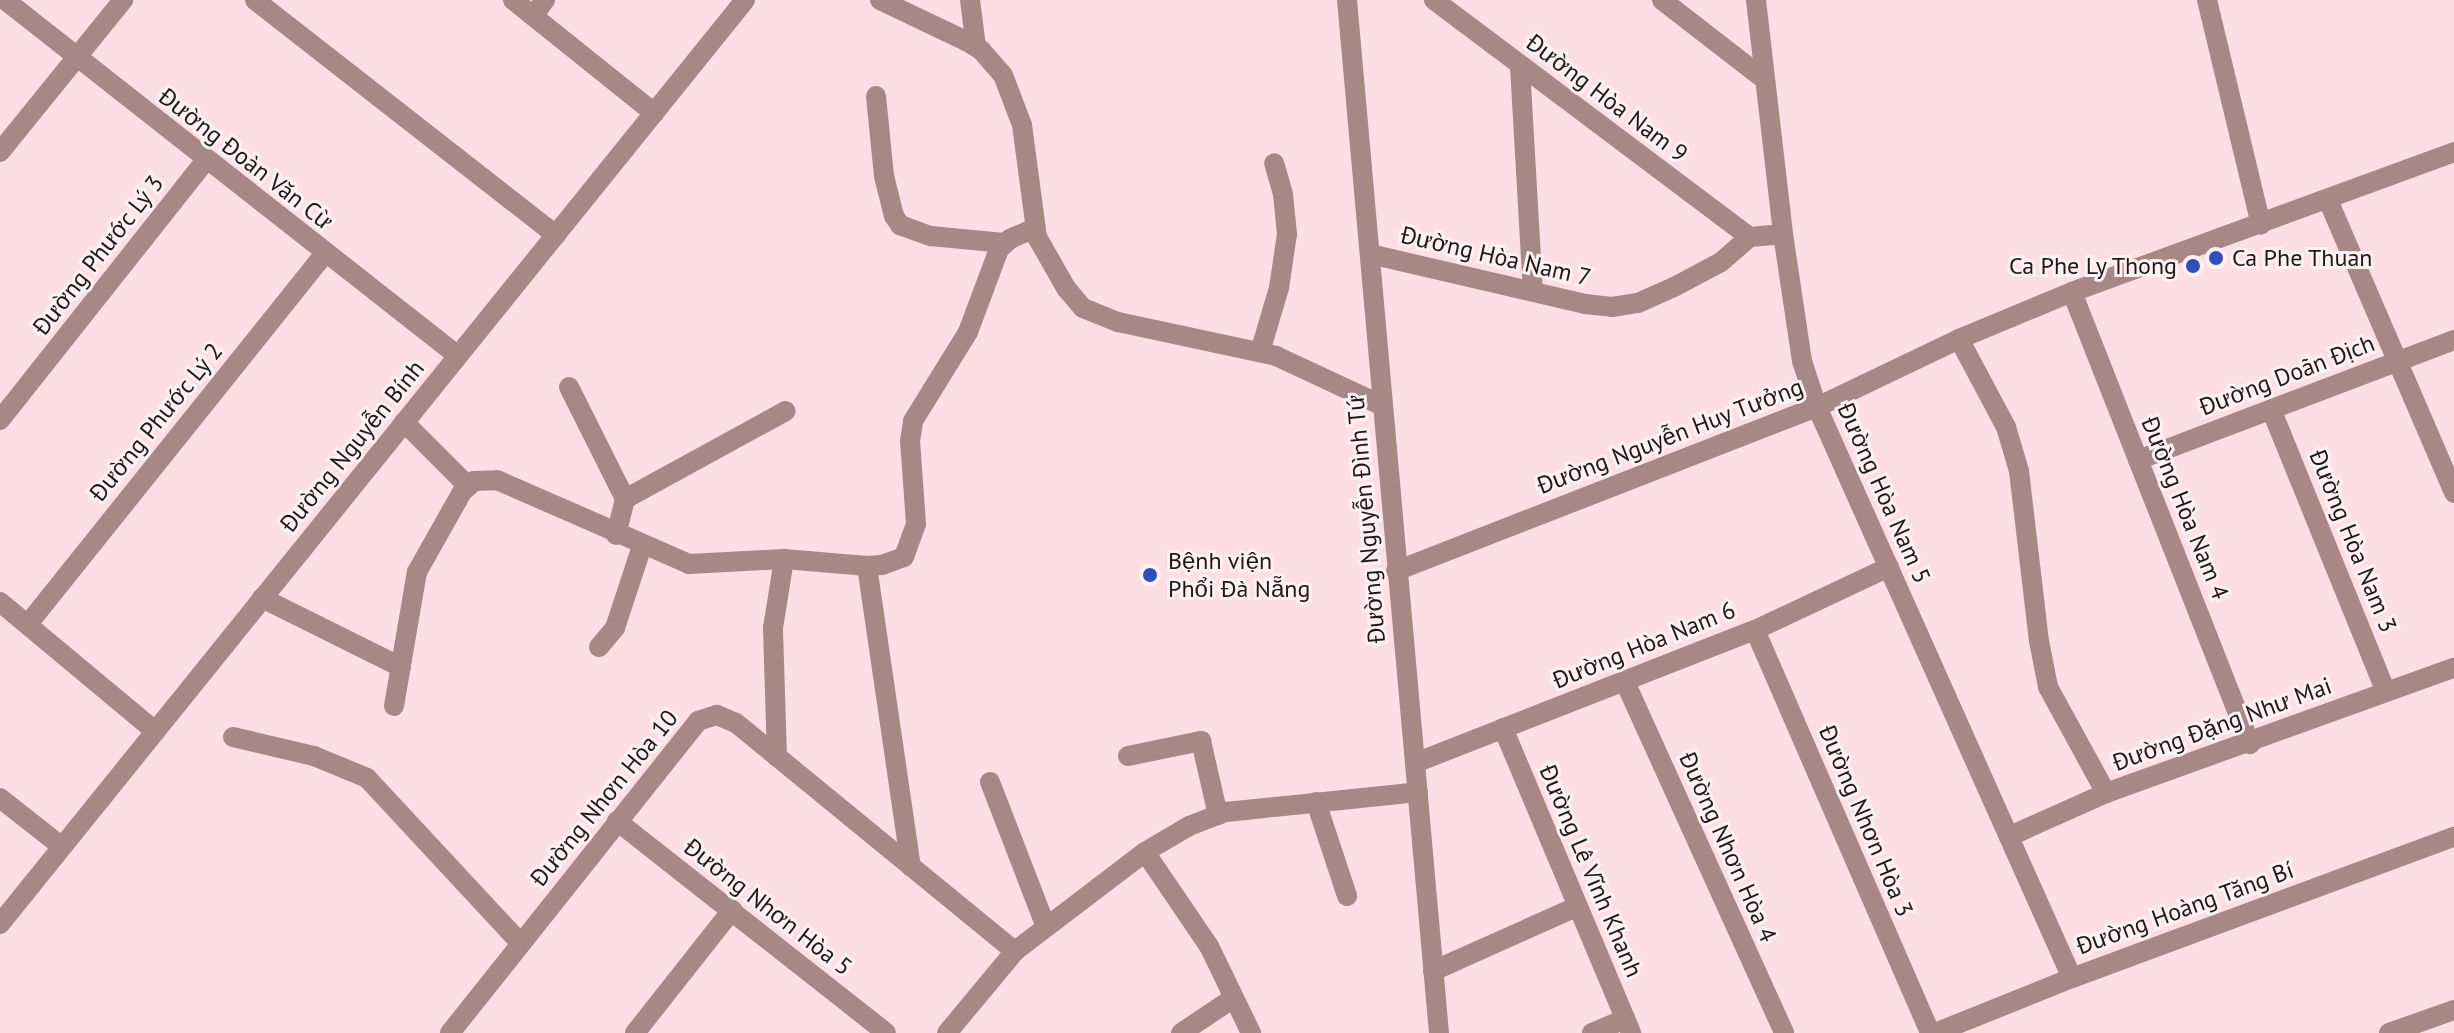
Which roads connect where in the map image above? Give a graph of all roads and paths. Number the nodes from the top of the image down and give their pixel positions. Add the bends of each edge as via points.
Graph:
1 (5, 0) edge
2 (123, 0) edge
3 (255, 0) edge
4 (513, 0) edge
5 (745, 0) edge
6 (880, 0) edge
7 (970, 0) edge
8 (1347, 0) edge
9 (1434, 0) edge
10 (1662, 0) edge
11 (1756, 0) edge
12 (2207, 0) edge
13 (539, 8) edge
14 (976, 47) junction
15 (76, 59) junction
16 (1520, 67) junction
17 (1765, 80) junction
18 (876, 96) dead end
19 (654, 113) junction
20 (0, 152) edge
21 (2454, 152) edge
22 (206, 160) junction
23 (1274, 163) dead end
24 (2328, 200) junction
25 (2261, 225) junction
26 (1035, 228) junction
27 (1783, 234) junction
28 (556, 235) junction
29 (1750, 237) junction
30 (1004, 243) junction
31 (325, 253) junction
32 (1370, 254) junction
33 (1533, 291) junction
34 (2072, 292) junction
35 (1959, 339) junction
36 (2454, 340) edge
37 (1260, 352) junction
38 (458, 356) junction
39 (2397, 361) junction
40 (569, 387) dead end
41 (1383, 406) junction
42 (1817, 407) junction
43 (2271, 409) junction
44 (786, 411) dead end
45 (0, 420) edge
46 (404, 422) junction
47 (2138, 460) junction
48 (468, 486) junction
49 (2454, 493) edge
50 (625, 499) junction
51 (616, 535) junction
52 (642, 546) junction
53 (784, 559) junction
54 (867, 566) junction
55 (1889, 567) junction
56 (1396, 571) junction
57 (262, 598) junction
58 (0, 602) edge
59 (28, 624) junction
60 (1755, 630) junction
61 (599, 647) dead end
62 (401, 667) junction
63 (2454, 668) edge
64 (1625, 682) junction
65 (2386, 692) junction
66 (394, 706) dead end
67 (1503, 728) junction
68 (155, 731) junction
69 (233, 737) dead end
70 (2250, 744) junction
71 (1128, 756) dead end
72 (777, 757) junction
73 (1415, 763) junction
74 (990, 782) dead end
75 (1418, 792) junction
76 (2106, 793) junction
77 (0, 798) edge
78 (1316, 802) junction
79 (1218, 815) junction
80 (617, 821) junction
81 (2010, 836) junction
82 (2454, 837) edge
83 (61, 846) junction
84 (1145, 852) junction
85 (911, 867) junction
86 (1347, 896) dead end
87 (1576, 907) junction
88 (732, 910) junction
89 (0, 924) edge
90 (1046, 927) junction
91 (521, 944) junction
92 (1015, 951) junction
93 (1433, 971) junction
94 (2072, 978) junction
95 (1232, 999) junction
96 (2454, 1010) edge
97 (1628, 1026) edge
98 (450, 1033) edge
99 (635, 1033) edge
100 (886, 1033) edge
101 (947, 1033) edge
102 (1181, 1033) edge
103 (1251, 1033) edge
104 (1439, 1033) edge
105 (1592, 1033) edge
106 (1784, 1033) edge
107 (1932, 1033) edge
108 (2389, 1033) edge

1 - 15 street, Đường Đoàn Văn Cừ
2 - 15 street
3 - 28 street
4 - 13 street
5 - 19 street, Đường Nguyễn Bính
6 - 14 street
7 - 14 street
8 - 32 street, Đường Nguyễn Đình Tứ
9 - 16 street, Đường Hòa Nam 9
10 - 17 street
11 - 17 street, Đường Hòa Nam 5
12 - 25 street
13 - 19 street
14 - 26 street via 1003,75 1017,105
15 - 20 street
15 - 22 street, Đường Đoàn Văn Cừ
16 - 29 street, Đường Hòa Nam 9
16 - 33 street
17 - 27 street, Đường Hòa Nam 5
18 - 30 street via 884,176 900,225 931,236
19 - 28 street, Đường Nguyễn Bính
21 - 24 street, Đường Nguyễn Huy Tưởng
22 - 31 street, Đường Đoàn Văn Cừ
22 - 45 street, Đường Phước Lý 3
23 - 37 street via 1287,234 1279,288
24 - 25 street, Đường Nguyễn Huy Tưởng
24 - 39 street
25 - 34 street, Đường Nguyễn Huy Tưởng
26 - 30 street
26 - 37 street via 1074,299 1099,317
27 - 29 street
27 - 42 street, Đường Hòa Nam 5 via 1802,361
28 - 38 street, Đường Nguyễn Bính
29 - 33 street, Đường Hòa Nam 7 via 1721,262 1638,303 1612,307
30 - 54 street via 968,332 913,421 916,524 911,546 895,562
31 - 38 street, Đường Đoàn Văn Cừ
31 - 59 street, Đường Phước Lý 2
32 - 33 street, Đường Hòa Nam 7
32 - 41 street, Đường Nguyễn Đình Tứ
34 - 35 street, Đường Nguyễn Huy Tưởng
34 - 47 street, Đường Hòa Nam 4
35 - 42 street, Đường Nguyễn Huy Tưởng
35 - 76 street via 2006,427 2019,471 2048,687
36 - 39 street, Đường Doãn Địch
37 - 41 street via 1305,367
38 - 46 street, Đường Nguyễn Bính
39 - 43 street, Đường Doãn Địch
39 - 49 street
40 - 50 street
41 - 56 street, Đường Nguyễn Đình Tứ
42 - 55 street, Đường Hòa Nam 5
42 - 56 street, Đường Nguyễn Huy Tưởng
43 - 47 street, Đường Doãn Địch
43 - 65 street, Đường Hòa Nam 3
44 - 50 street
46 - 48 street
46 - 57 street, Đường Nguyễn Bính
47 - 70 street, Đường Hòa Nam 4
48 - 51 street via 497,480
48 - 62 street via 417,572
50 - 51 street
51 - 52 street
52 - 53 street via 699,566
52 - 61 street via 615,628
53 - 54 street
53 - 72 street via 773,628
54 - 85 street
55 - 60 street, Đường Hòa Nam 6
55 - 81 street, Đường Hòa Nam 5
56 - 73 street, Đường Nguyễn Đình Tứ
57 - 62 street
57 - 68 street, Đường Nguyễn Bính
58 - 59 street
59 - 68 street
60 - 64 street, Đường Hòa Nam 6
60 - 107 street, Đường Nhơn Hòa 3
62 - 66 street
63 - 65 street, Đường Đặng Như Mai
64 - 67 street, Đường Hòa Nam 6
64 - 106 street, Đường Nhơn Hòa 4
65 - 70 street, Đường Đặng Như Mai
67 - 73 street, Đường Hòa Nam 6
67 - 87 street, Đường Lê Vĩnh Khanh
68 - 83 street, Đường Nguyễn Bính
69 - 91 street via 314,756 367,778
70 - 76 street, Đường Đặng Như Mai
71 - 79 street via 1201,741
72 - 80 street, Đường Nhơn Hòa 10 via 728,717 707,716
72 - 85 street, Đường Nhơn Hòa 10
73 - 75 street, Đường Nguyễn Đình Tứ
74 - 90 street
75 - 78 street
75 - 93 street, Đường Nguyễn Đình Tứ
76 - 81 street, Đường Đặng Như Mai
77 - 83 street
78 - 79 street
78 - 86 street
79 - 84 street
80 - 88 street, Đường Nhơn Hòa 5
80 - 91 street, Đường Nhơn Hòa 10
81 - 94 street, Đường Hòa Nam 5
82 - 94 street, Đường Hoàng Tăng Bí
83 - 89 street, Đường Nguyễn Bính
84 - 90 street
84 - 95 street via 1209,946
85 - 92 street, Đường Nhơn Hòa 10
87 - 93 street
87 - 97 street, Đường Lê Vĩnh Khanh
88 - 99 street
88 - 100 street, Đường Nhơn Hòa 5
90 - 92 street
91 - 98 street, Đường Nhơn Hòa 10
92 - 101 street
93 - 104 street, Đường Nguyễn Đình Tứ
94 - 107 street, Đường Hoàng Tăng Bí
95 - 102 street
95 - 103 street
96 - 108 street
97 - 105 street

